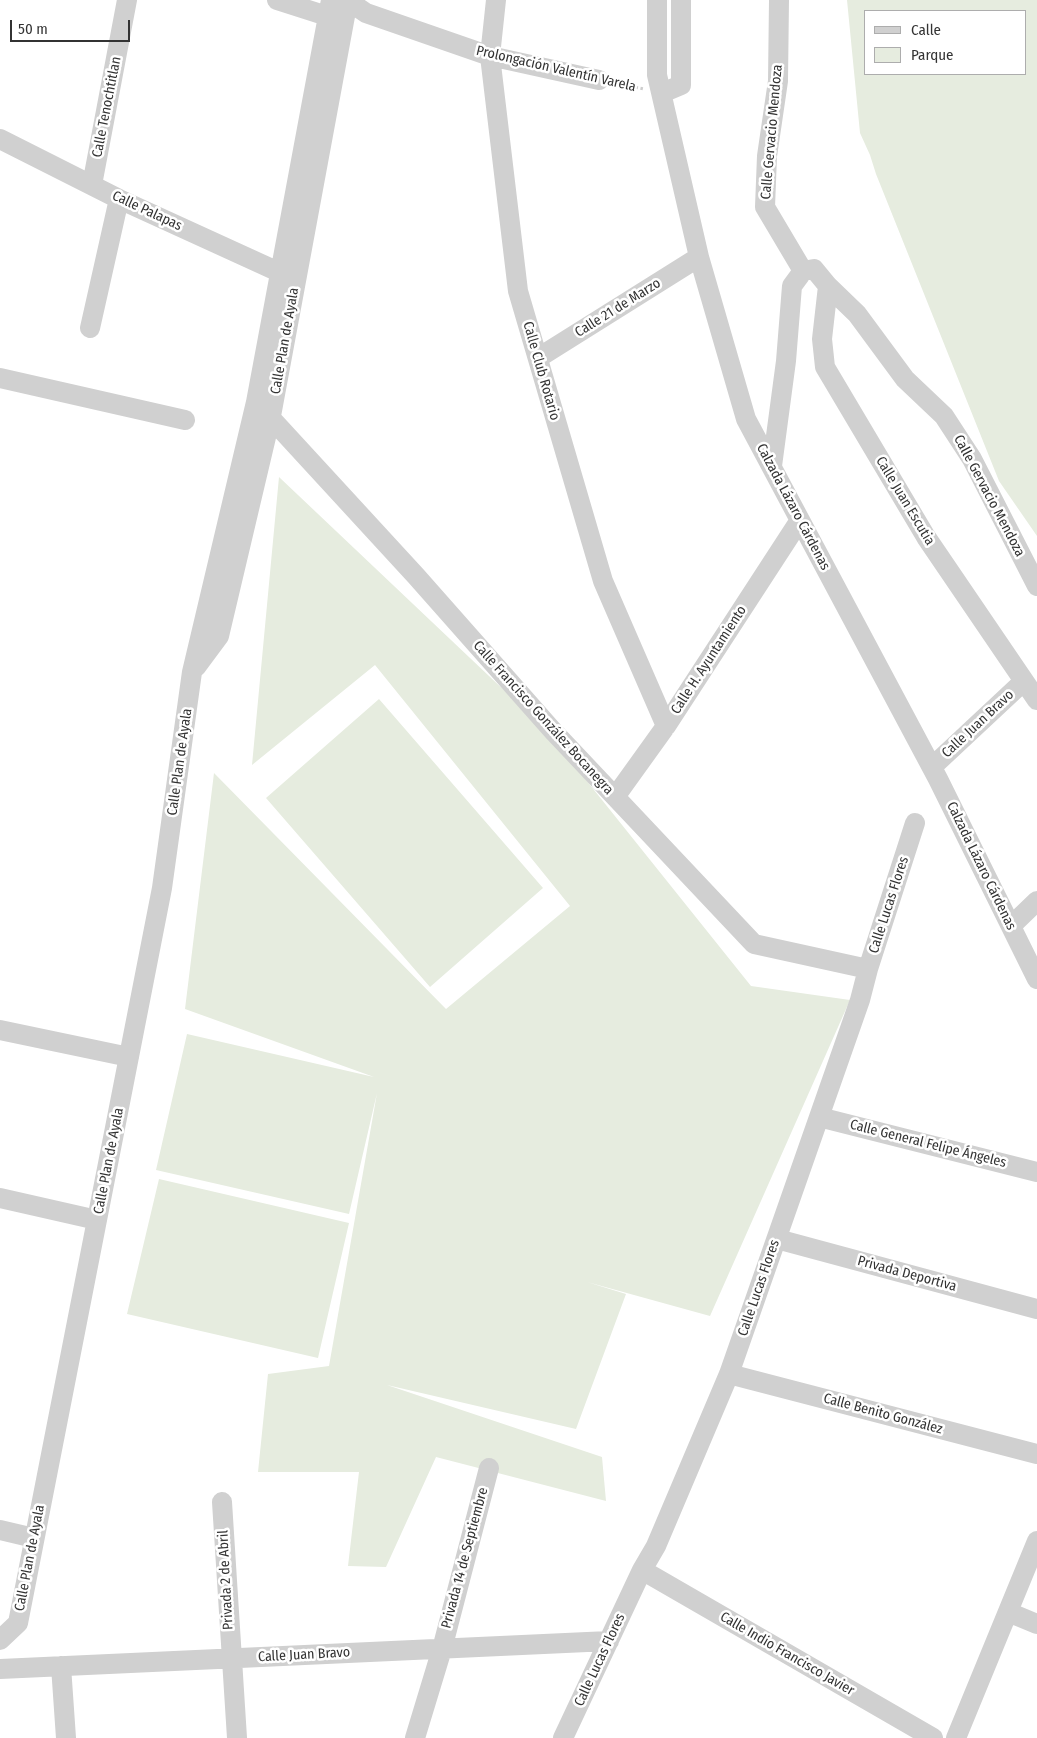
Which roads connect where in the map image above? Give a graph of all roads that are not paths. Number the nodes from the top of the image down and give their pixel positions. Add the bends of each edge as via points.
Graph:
1 (126, 0) edge
2 (277, 0) edge
3 (496, 0) edge
4 (657, 0) edge
5 (682, 0) edge
6 (779, 0) edge
7 (341, 5) edge
8 (490, 56) junction
9 (599, 80) road end
10 (662, 93) junction
11 (0, 139) edge
12 (92, 185) junction
13 (119, 199) junction
14 (699, 257) junction
15 (803, 271) junction
16 (289, 275) junction
17 (828, 286) junction
18 (90, 328) dead end
19 (538, 358) junction
20 (0, 378) edge
21 (256, 402) junction
22 (271, 416) junction
23 (184, 420) dead end
24 (772, 466) junction
25 (800, 520) junction
26 (1037, 586) edge
27 (192, 672) junction
28 (1024, 681) junction
29 (1037, 700) edge
30 (666, 726) junction
31 (932, 767) junction
32 (615, 797) junction
33 (915, 823) dead end
34 (1037, 901) edge
35 (1011, 926) junction
36 (868, 969) junction
37 (1037, 979) edge
38 (0, 1030) edge
39 (129, 1057) junction
40 (819, 1117) junction
41 (1037, 1172) edge
42 (0, 1198) edge
43 (97, 1220) junction
44 (778, 1234) junction
45 (1037, 1298) edge
46 (1037, 1309) edge
47 (729, 1374) junction
48 (1037, 1454) edge
49 (489, 1468) dead end
50 (222, 1502) dead end
51 (0, 1530) edge
52 (34, 1538) junction
53 (1037, 1541) edge
54 (642, 1570) junction
55 (1008, 1612) junction
56 (1037, 1624) edge
57 (0, 1640) edge
58 (609, 1641) junction
59 (442, 1649) junction
60 (231, 1658) junction
61 (61, 1666) junction
62 (0, 1669) edge
63 (66, 1738) edge
64 (237, 1738) edge
65 (415, 1738) edge
66 (563, 1738) edge
67 (932, 1738) edge
68 (956, 1738) edge

1 - 12 street, Calle Tenochtitlan
2 - 7 street
3 - 8 street, Calle Club Rotario
4 - 10 street, Calzada Lázaro Cárdenas via 657,75
5 - 10 street via 681,85
6 - 15 street, Calle Gervacio Mendoza via 778,81 767,156 765,207
7 - 8 street, Prolongación Valentín Varela
7 - 16 street, Calle Plan de Ayala
8 - 9 street, Prolongación Valentín Varela
8 - 19 street, Calle Club Rotario via 518,291
10 - 14 street, Calzada Lázaro Cárdenas
11 - 12 street, Calle Palapas
12 - 13 street, Calle Palapas
13 - 16 street, Calle Palapas
13 - 18 street
14 - 19 street, Calle 21 de Marzo
14 - 24 street, Calzada Lázaro Cárdenas via 746,419
15 - 17 street, Calle Gervacio Mendoza via 814,269
15 - 24 street via 792,286
16 - 21 street, Calle Plan de Ayala
16 - 22 street, Calle Plan de Ayala
17 - 26 street, Calle Gervacio Mendoza via 858,314 905,379 944,416 972,459
17 - 28 street, Calle Juan Escutia via 822,339 824,367 926,537
19 - 30 street, Calle Club Rotario via 603,581
20 - 23 street
21 - 22 street, Calle Francisco González Bocanegra
21 - 27 street, Calle Plan de Ayala
22 - 27 street, Calle Plan de Ayala via 219,636
22 - 32 street, Calle Francisco González Bocanegra
24 - 25 street, Calzada Lázaro Cárdenas
25 - 30 street, Calle H. Ayuntamiento
25 - 31 street, Calzada Lázaro Cárdenas
27 - 39 street, Calle Plan de Ayala via 162,888
28 - 29 street, Calle Juan Escutia
28 - 31 street, Calle Juan Bravo
30 - 32 street, Calle H. Ayuntamiento
31 - 35 street, Calzada Lázaro Cárdenas
32 - 36 street, Calle Francisco González Bocanegra via 754,944
33 - 36 street, Calle Lucas Flores
34 - 35 street
35 - 37 street, Calzada Lázaro Cárdenas
36 - 40 street, Calle Lucas Flores
38 - 39 street
39 - 43 street, Calle Plan de Ayala
40 - 41 street, Calle General Felipe Ángeles
40 - 44 street, Calle Lucas Flores
42 - 43 street
43 - 52 street, Calle Plan de Ayala
44 - 45 street, Privada Deportiva
44 - 46 street, Privada Deportiva
44 - 47 street, Calle Lucas Flores
47 - 48 street, Calle Benito González
47 - 54 street, Calle Lucas Flores via 656,1546
49 - 59 street, Privada 14 de Septiembre
50 - 60 street, Privada 2 de Abril
51 - 52 street
52 - 57 street, Calle Plan de Ayala via 18,1623
53 - 55 street
54 - 58 street, Calle Lucas Flores
54 - 67 street, Calle Indio Francisco Javier
55 - 56 street
55 - 68 street
58 - 59 street, Calle Juan Bravo
58 - 66 street, Calle Lucas Flores
59 - 60 street, Calle Juan Bravo
59 - 65 street, Privada 14 de Septiembre
60 - 61 street, Calle Juan Bravo
60 - 64 street, Privada 2 de Abril
61 - 62 street, Calle Juan Bravo
61 - 63 street

